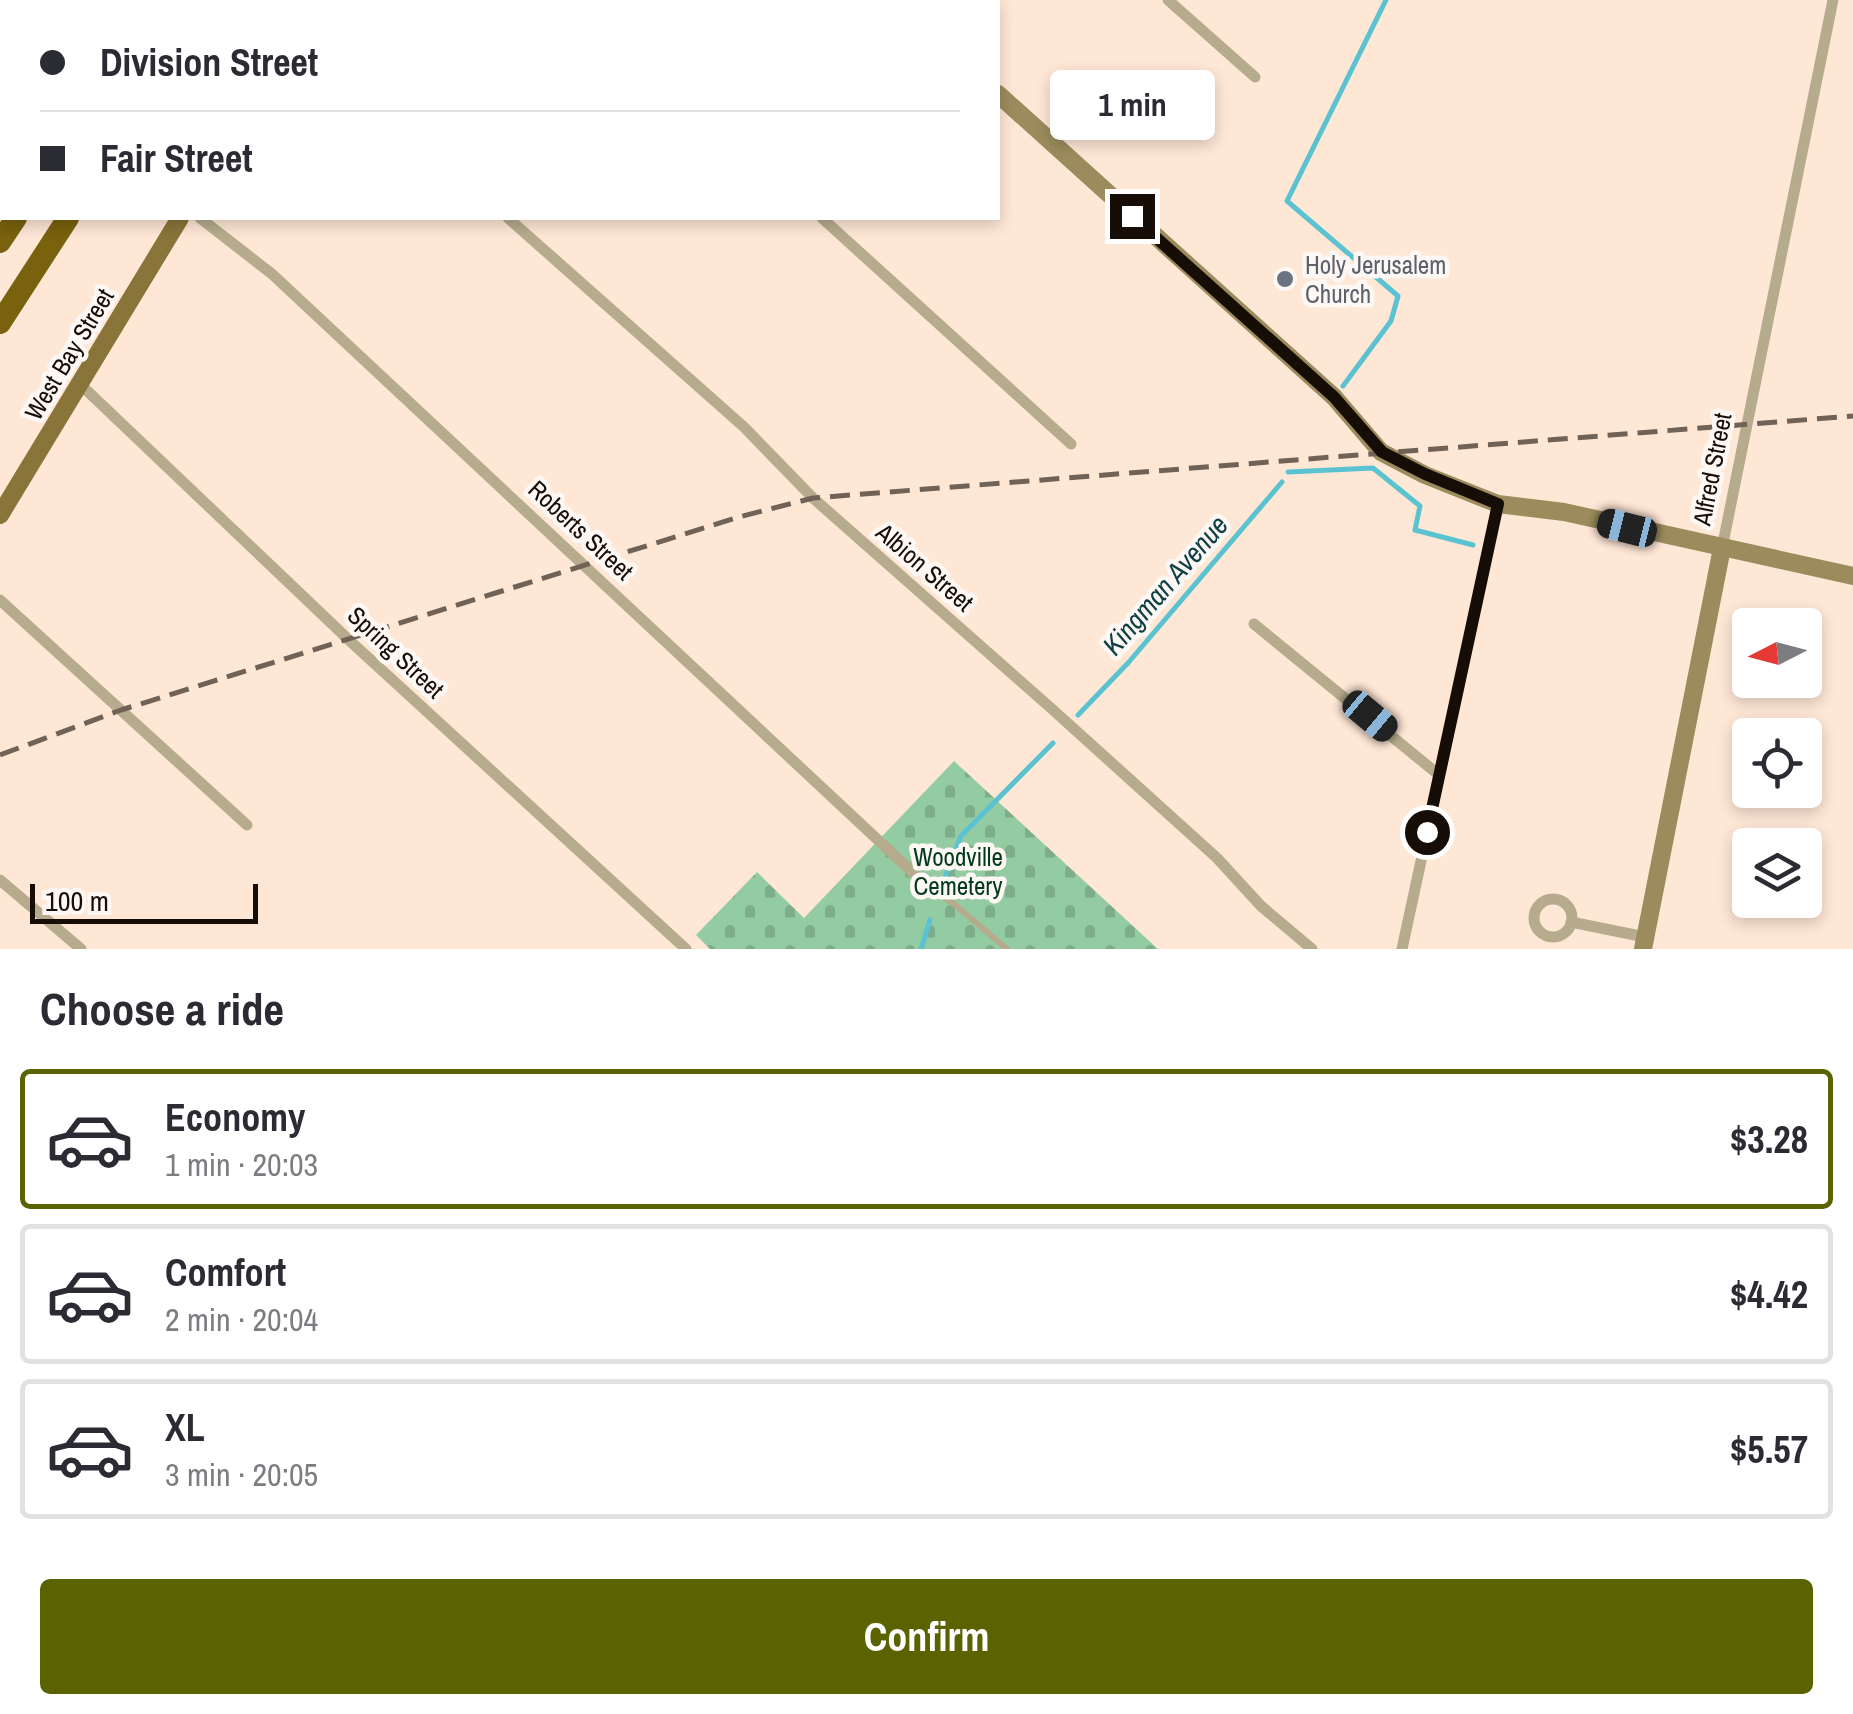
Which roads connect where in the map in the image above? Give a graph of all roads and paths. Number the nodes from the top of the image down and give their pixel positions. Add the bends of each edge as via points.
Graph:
1 (1168, 0) edge
2 (1833, 0) edge
3 (1255, 77) dead end
4 (1000, 96) edge
5 (15, 220) edge
6 (67, 220) edge
7 (179, 220) edge
8 (203, 220) edge
9 (510, 220) edge
10 (824, 220) edge
11 (0, 242) edge
12 (0, 323) edge
13 (80, 384) junction
14 (1071, 444) dead end
15 (1498, 504) junction
16 (0, 516) edge
17 (1722, 548) junction
18 (1853, 576) edge
19 (0, 600) edge
20 (1254, 624) dead end
21 (1440, 775) junction
22 (248, 825) dead end
23 (0, 880) edge
24 (924, 883) joint
25 (1571, 922) dead end
26 (1644, 943) edge
27 (80, 949) edge
28 (686, 949) edge
29 (1007, 949) edge
30 (1312, 949) edge
31 (1402, 949) edge

1 - 3 street
2 - 17 street, Alfred Street
4 - 15 street via 1334,397 1382,452
5 - 11 highway
6 - 12 highway
7 - 13 main road, West Bay Street
8 - 24 street, Roberts Street via 272,274
9 - 30 street, Albion Street
10 - 14 street
13 - 16 main road, West Bay Street
13 - 28 street, Spring Street
15 - 17 street
15 - 21 street
17 - 18 street
17 - 26 street, Alfred Street
19 - 22 street
20 - 21 street
21 - 31 street
23 - 27 street
24 - 29 lane
25 - 26 street

